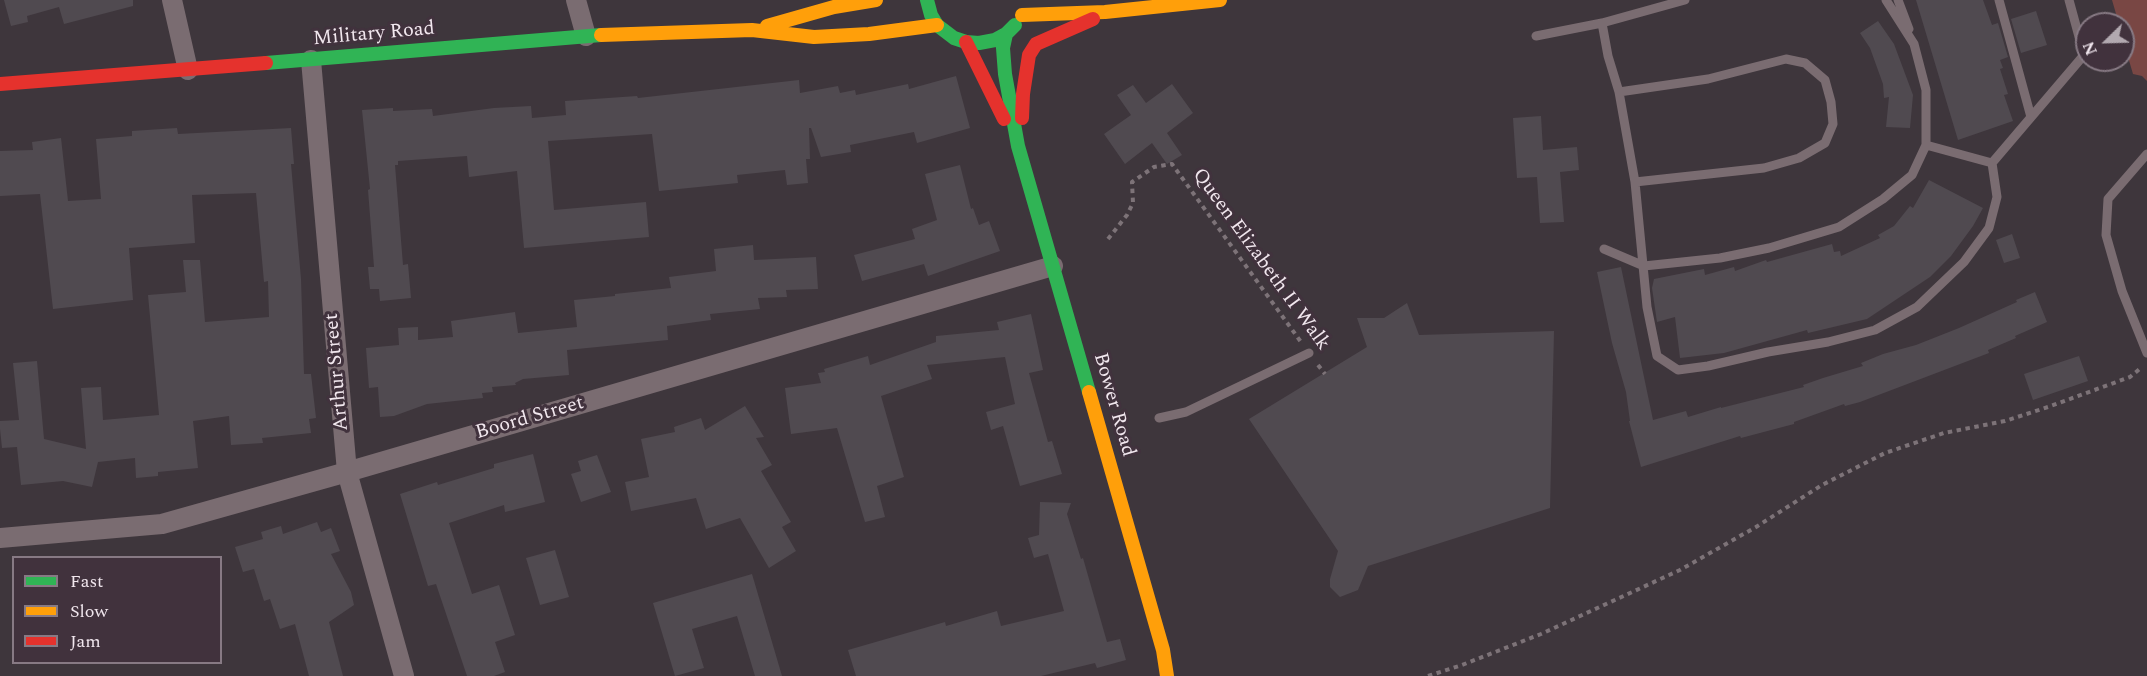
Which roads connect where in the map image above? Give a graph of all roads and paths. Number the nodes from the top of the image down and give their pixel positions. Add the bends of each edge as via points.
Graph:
1 (172, 0) edge
2 (576, 0) edge
3 (851, 0) edge
4 (876, 0) edge
5 (927, 0) edge
6 (1027, 0) edge
7 (1220, 0) edge
8 (1684, 0) edge
9 (1886, 0) edge
10 (1899, 0) edge
11 (1998, 0) edge
12 (2068, 0) edge
13 (834, 7) junction
14 (1105, 12) junction
15 (1022, 15) junction
16 (1602, 23) junction
17 (937, 25) junction
18 (752, 30) junction
19 (1006, 34) junction
20 (586, 36) junction
21 (1536, 36) dead end
22 (966, 42) junction
23 (1914, 44) junction
24 (311, 60) junction
25 (188, 70) junction
26 (0, 84) edge
27 (1619, 92) junction
28 (2031, 117) junction
29 (1926, 145) junction
30 (1018, 146) junction
31 (2147, 154) edge
32 (1992, 163) junction
33 (1635, 182) junction
34 (1108, 239) dead end
35 (1604, 249) dead end
36 (1053, 266) junction
37 (1644, 266) junction
38 (1309, 353) junction
39 (2147, 353) edge
40 (2147, 363) edge
41 (1324, 374) dead end
42 (1159, 418) dead end
43 (347, 472) junction
44 (0, 538) edge
45 (404, 676) edge
46 (1167, 676) edge
47 (1428, 676) edge

1 - 25 street
2 - 20 street
3 - 13 main road
4 - 13 main road, Military Road
5 - 17 main road
6 - 15 main road
7 - 14 main road
8 - 16 lane
9 - 23 lane
10 - 23 lane
11 - 28 lane
12 - 28 lane via 2084,55
13 - 18 main road, Military Road
14 - 15 main road
14 - 30 main road via 1053,35 1032,50
15 - 19 main road
16 - 21 lane
16 - 27 lane
17 - 18 main road, Military Road via 814,36
17 - 22 main road
18 - 20 main road, Military Road
19 - 22 main road via 995,40
19 - 30 main road, Bower Road via 1005,75
20 - 24 main road, Military Road
22 - 30 main road, Bower Road
23 - 29 lane via 1926,90
24 - 25 main road, Military Road
24 - 43 street, Arthur Street
25 - 26 main road, Military Road
27 - 33 lane
27 - 33 lane via 1708,79 1786,59 1805,63 1826,80 1831,102 1833,124 1825,143 1799,158 1764,168
28 - 32 lane
29 - 32 lane
29 - 37 lane via 1912,175 1839,227 1720,258
30 - 36 main road, Bower Road
31 - 39 lane via 2108,199 2106,235 2122,291
32 - 37 lane via 1997,197 1989,228 1964,262 1917,307 1875,330 1678,370 1657,356
33 - 37 lane
34 - 38 path, Queen Elizabeth II Walk via 1133,203 1132,182 1154,166 1172,164
35 - 37 lane
36 - 43 street, Boord Street
36 - 46 main road, Bower Road via 1163,650
38 - 41 path, Queen Elizabeth II Walk
38 - 42 lane via 1186,412
40 - 47 path via 2130,377 2080,396 1885,453 1822,485 1680,570 1541,634
43 - 44 street, Boord Street via 162,524
43 - 45 street, Arthur Street

